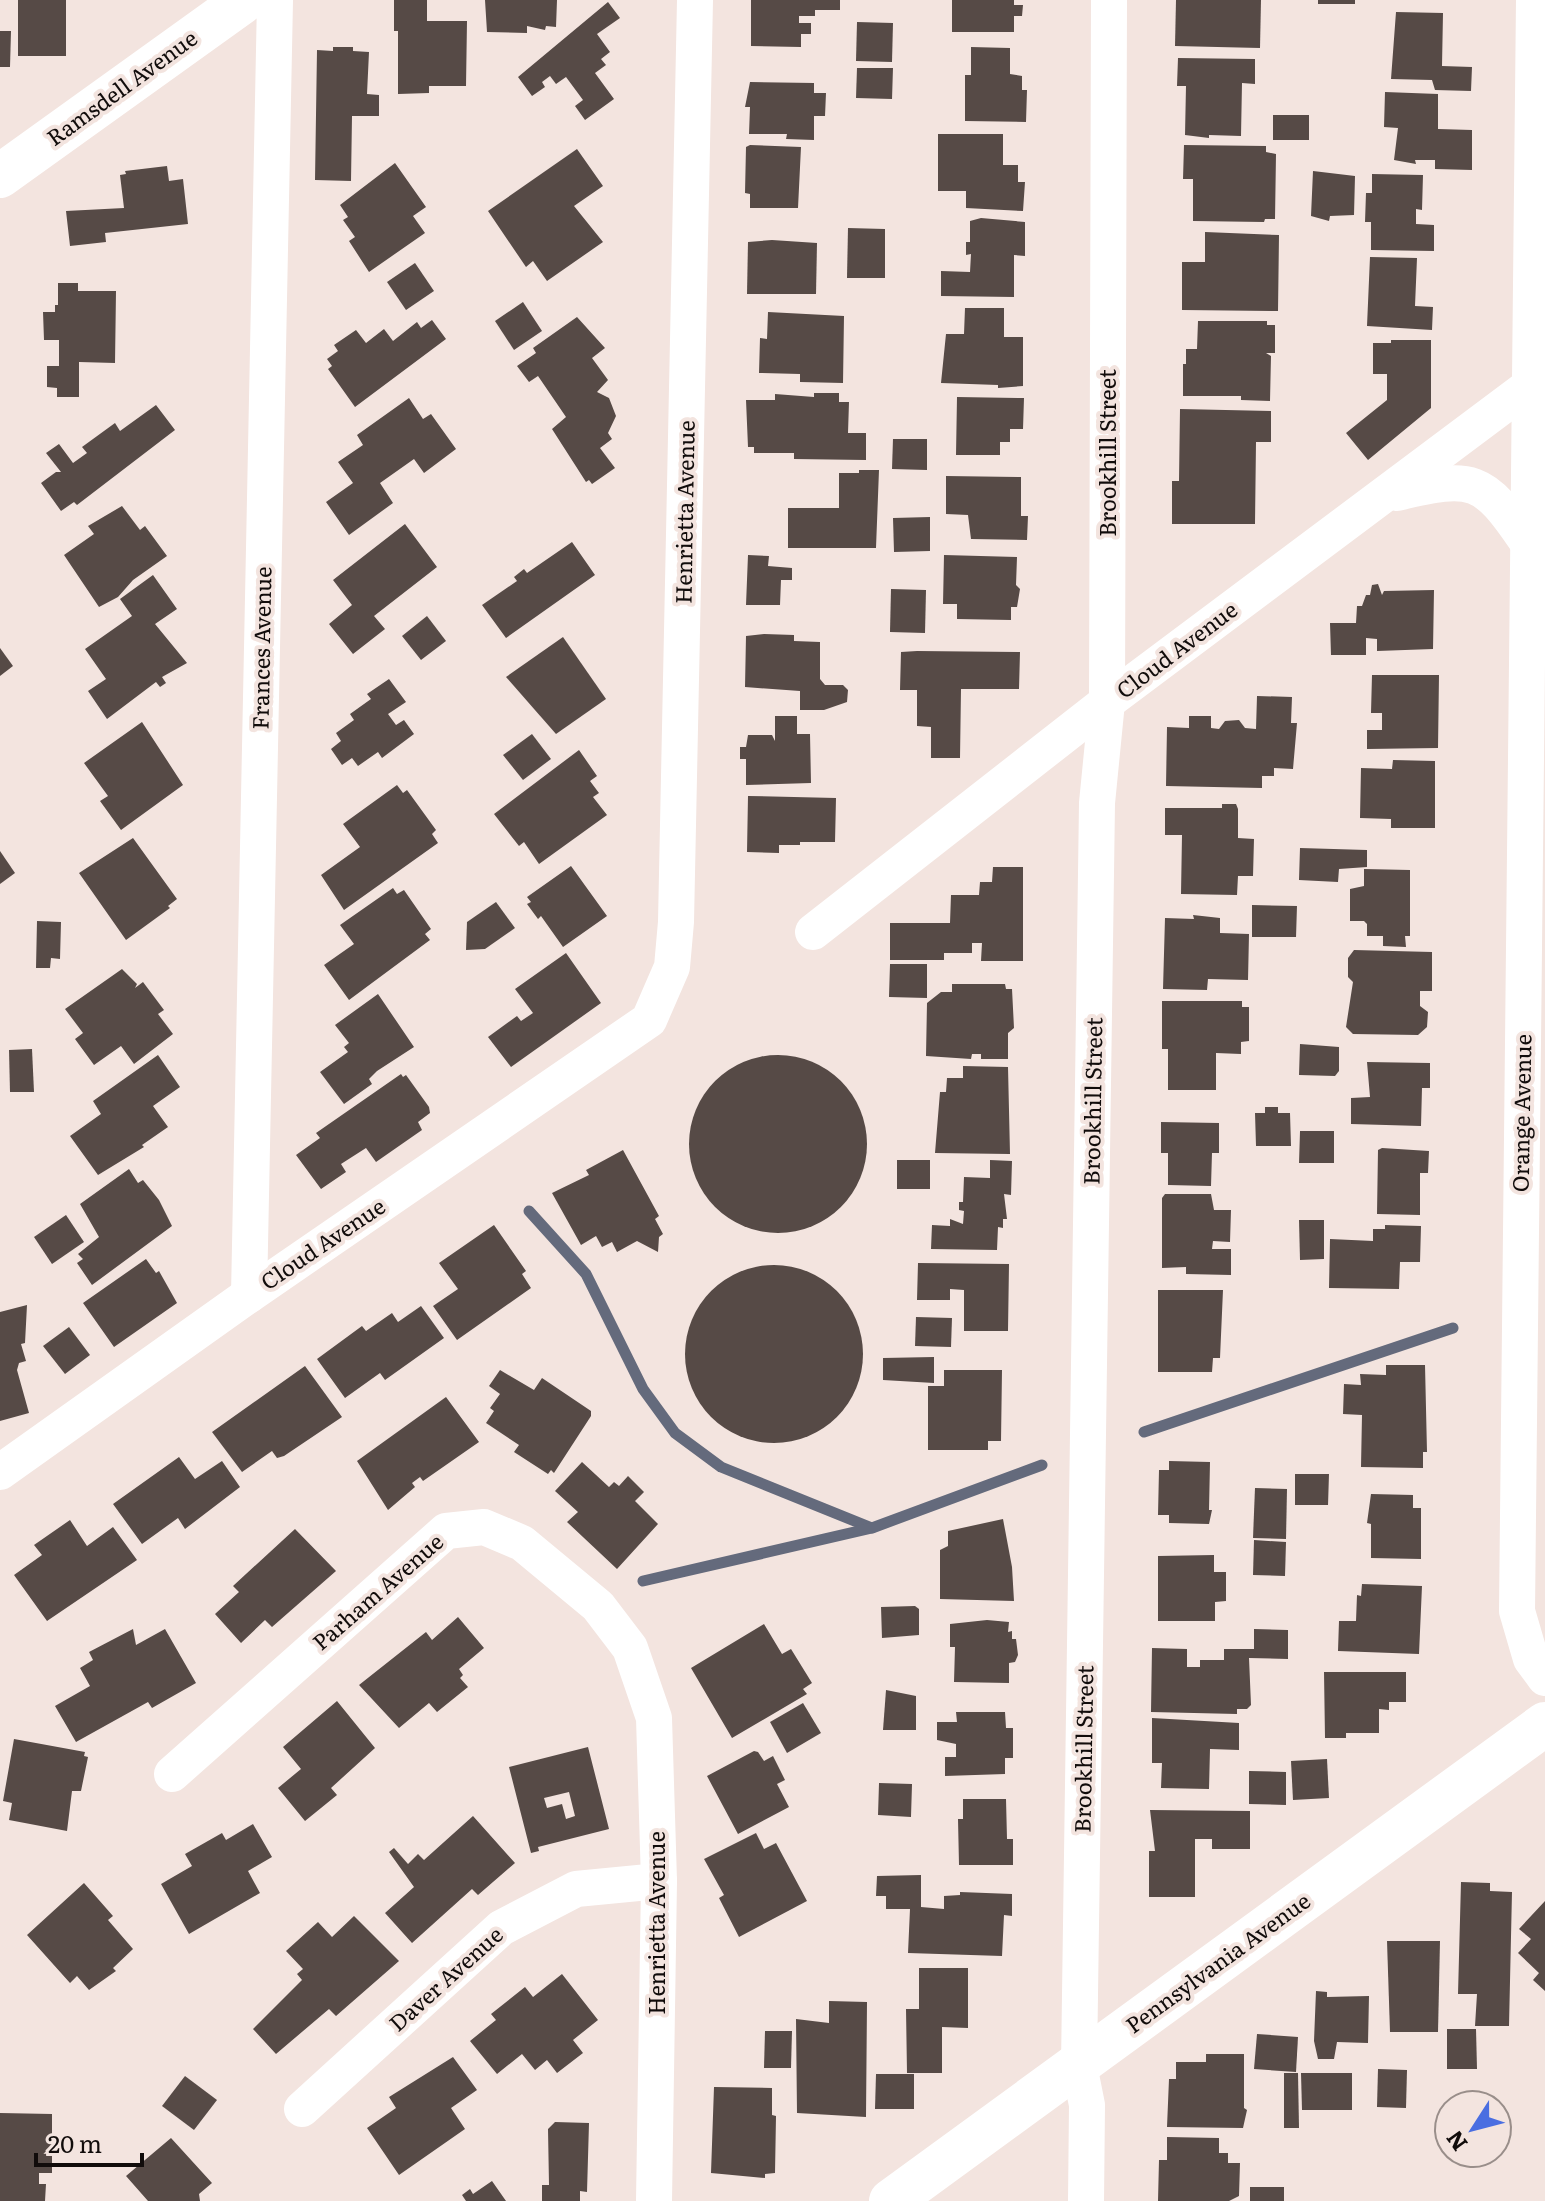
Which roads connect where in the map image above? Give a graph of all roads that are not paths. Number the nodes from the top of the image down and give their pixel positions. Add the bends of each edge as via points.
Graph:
1 (245, 0) edge
2 (275, 0) edge
3 (695, 0) edge
4 (1109, 0) edge
5 (1534, 0) edge
6 (0, 176) edge
7 (1537, 380) edge
8 (1382, 496) junction
9 (1527, 542) junction
10 (1107, 702) junction
11 (813, 932) dead end
12 (649, 1020) joint
13 (249, 1295) junction
14 (0, 1472) edge
15 (630, 1648) joint
16 (1545, 1678) edge
17 (1545, 1724) edge
18 (172, 1774) dead end
19 (659, 1881) junction
20 (1079, 2065) junction
21 (302, 2109) dead end
22 (654, 2201) edge
23 (891, 2201) edge
24 (1086, 2201) edge

1 - 6 main road, Ramsdell Avenue
2 - 13 street, Frances Avenue
3 - 12 street, Henrietta Avenue via 676,922 672,967
4 - 10 street, Brookhill Street
5 - 7 street, Orange Avenue
7 - 8 street, Cloud Avenue
7 - 9 street, Orange Avenue
8 - 9 street via 1448,481 1478,485 1502,504
8 - 10 street, Cloud Avenue
9 - 16 street, Orange Avenue via 1517,1611 1531,1659
10 - 11 street, Cloud Avenue
10 - 20 street, Brookhill Street via 1097,803
12 - 13 street, Cloud Avenue
13 - 14 street, Cloud Avenue
15 - 18 street, Parham Avenue via 598,1606 522,1543 484,1527 446,1531
15 - 19 street, Henrietta Avenue via 654,1718
17 - 20 main road, Pennsylvania Avenue
19 - 21 street, Daver Avenue via 576,1889 501,1928
19 - 22 street, Henrietta Avenue
20 - 23 main road, Pennsylvania Avenue
20 - 24 street, Brookhill Street via 1087,2105

